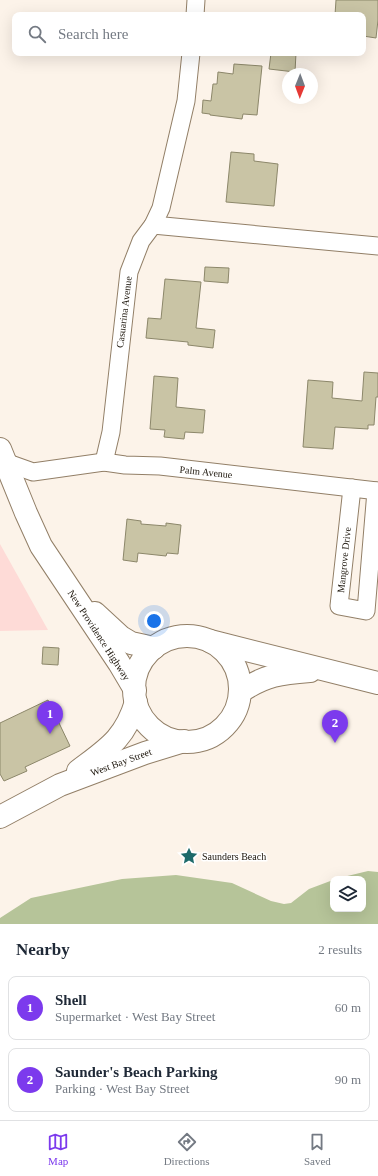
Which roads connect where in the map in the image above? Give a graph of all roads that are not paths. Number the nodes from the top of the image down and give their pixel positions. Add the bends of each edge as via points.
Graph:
1 (196, 0) edge
2 (195, 12) edge
3 (191, 56) edge
4 (153, 225) junction
5 (378, 246) edge
6 (3, 455) edge
7 (104, 462) junction
8 (33, 472) junction
9 (352, 488) junction
10 (377, 491) edge
11 (20, 498) junction
12 (63, 579) junction
13 (210, 641) junction
14 (154, 648) junction
15 (330, 670) junction
16 (378, 683) edge
17 (240, 692) junction
18 (136, 696) junction
19 (184, 741) junction
20 (60, 785) junction
21 (0, 817) edge

1 - 2 street
3 - 4 street, Casuarina Avenue via 186,101 167,186
4 - 5 street
4 - 7 street, Casuarina Avenue via 141,240 129,272 111,432
6 - 8 street, Palm Avenue
6 - 11 main road, New Providence Highway
7 - 8 street, Palm Avenue
7 - 9 street, Palm Avenue
8 - 11 street
9 - 10 street, Palm Avenue
9 - 10 street, Mangrove Drive via 339,606 366,611
11 - 12 main road, New Providence Highway via 41,546
12 - 14 main road, New Providence Highway via 121,637 131,643
12 - 18 main road, New Providence Highway via 119,663
13 - 14 main road, West Bay Street via 193,636 175,637
13 - 15 main road, West Bay Street
13 - 17 main road, West Bay Street via 230,657 240,680
14 - 18 main road, West Bay Street via 137,671
15 - 16 main road, West Bay Street
15 - 17 main road, West Bay Street via 289,672 266,677
17 - 19 main road, West Bay Street via 233,716 219,731 201,740
18 - 19 main road, West Bay Street via 140,713 146,722 163,735
18 - 20 main road, West Bay Street via 131,719 118,737
19 - 20 main road, West Bay Street via 145,752
20 - 21 main road, West Bay Street

